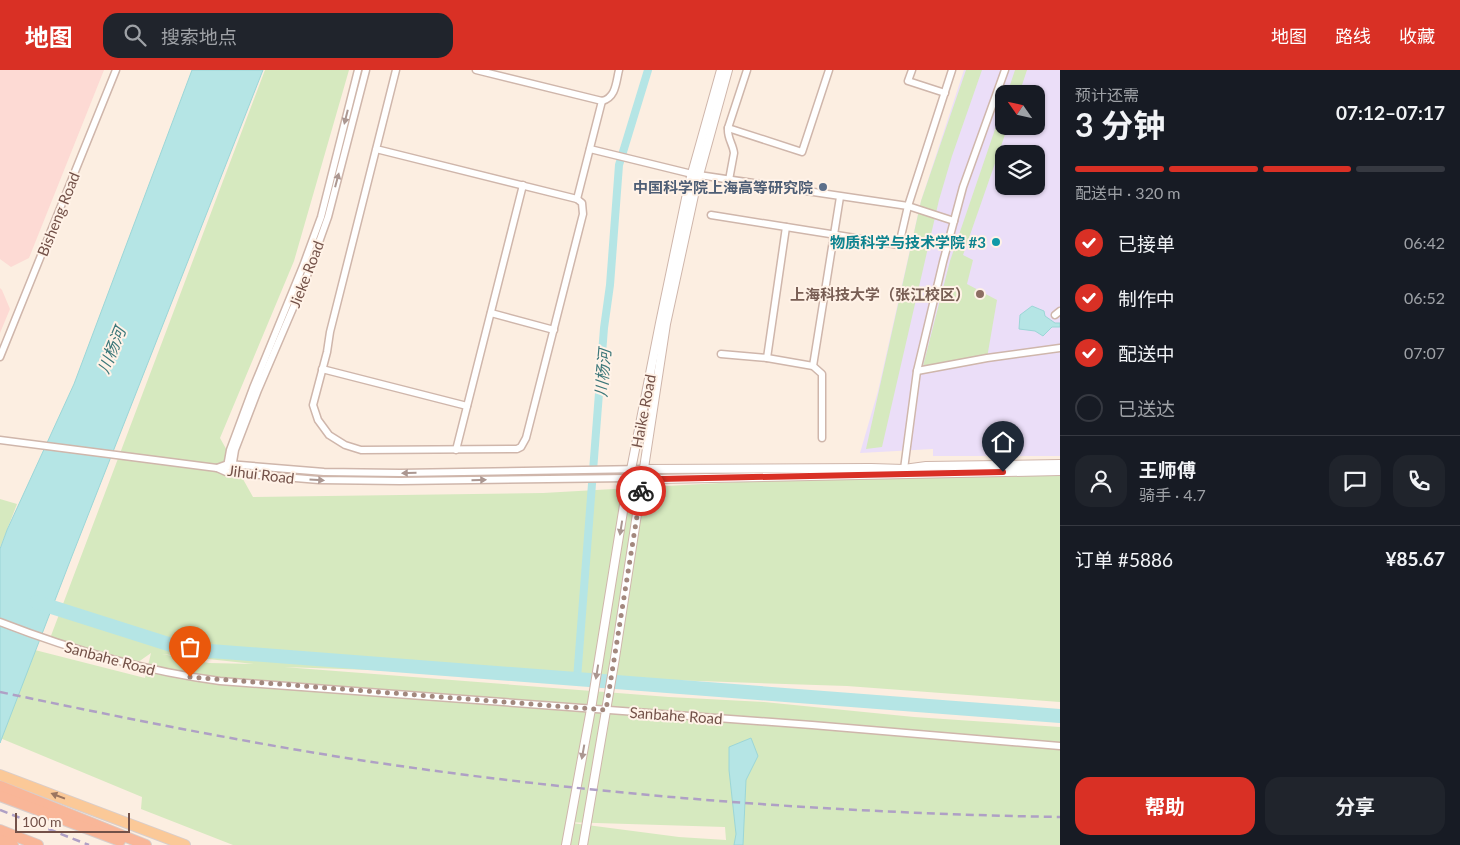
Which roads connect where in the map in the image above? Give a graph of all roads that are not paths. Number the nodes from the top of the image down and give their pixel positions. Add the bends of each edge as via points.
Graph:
1 (116, 70) edge
2 (358, 70) edge
3 (366, 70) edge
4 (396, 70) edge
5 (476, 70) edge
6 (620, 70) edge
7 (721, 70) edge
8 (728, 70) edge
9 (747, 70) edge
10 (829, 70) edge
11 (912, 70) edge
12 (952, 70) edge
13 (1005, 70) edge
14 (945, 93) junction
15 (602, 101) junction
16 (728, 128) junction
17 (376, 149) junction
18 (590, 149) junction
19 (695, 175) junction
20 (729, 180) junction
21 (523, 185) junction
22 (840, 196) junction
23 (577, 199) junction
24 (908, 206) junction
25 (712, 215) dead end
26 (954, 221) junction
27 (786, 227) junction
28 (834, 235) junction
29 (491, 312) junction
30 (554, 330) junction
31 (1060, 348) edge
32 (721, 354) dead end
33 (0, 357) edge
34 (767, 358) junction
35 (813, 366) junction
36 (322, 370) junction
37 (917, 371) junction
38 (468, 406) junction
39 (822, 438) dead end
40 (0, 440) edge
41 (456, 450) junction
42 (1060, 464) edge
43 (229, 468) junction
44 (644, 469) junction
45 (904, 469) junction
46 (1060, 471) edge
47 (630, 474) junction
48 (643, 478) junction
49 (0, 622) edge
50 (591, 707) junction
51 (606, 708) junction
52 (1060, 746) edge
53 (0, 775) edge
54 (0, 786) edge
55 (0, 796) edge
56 (0, 830) edge
57 (0, 840) edge
58 (13, 845) edge
59 (38, 845) edge
60 (131, 845) edge
61 (146, 845) edge
62 (185, 845) edge
63 (566, 845) edge
64 (583, 845) edge

1 - 33 street, Bisheng Road
2 -> 43 street, Jieke Road via 321,217 230,450
43 -> 3 street, Jieke Road via 328,217
4 - 17 street
5 - 15 street
6 - 15 street via 612,95
7 - 19 street, Haike Road
8 - 19 street, Haike Road
9 - 16 street
10 - 16 street via 802,152
11 - 14 street via 908,81
12 - 14 street
13 - 26 street
14 - 24 street
15 - 18 street
16 - 20 street via 734,149
17 - 21 street
17 - 36 street
18 - 19 street
18 - 23 street
19 - 20 street
19 - 44 street, Haike Road via 666,324
19 - 47 street, Haike Road via 671,266
20 - 22 street
21 - 23 street
21 - 29 street
22 - 24 street
22 - 28 street
23 - 30 street via 582,203 583,214
24 - 26 street
24 - 28 street via 899,246
25 - 27 street
26 - 37 street
27 - 28 street
27 - 34 street
28 - 35 street
29 - 30 street
29 - 38 street
30 - 41 street via 521,447 513,450
31 - 37 street
32 - 34 street
34 - 35 street
35 - 39 street via 822,374
36 - 38 street
36 - 41 street via 313,409 322,427 337,440 353,448 370,451
37 - 45 street
38 - 41 street
40 - 43 street, Jihui Road
42 - 45 street, Jihui Road
47 -> 43 street, Jihui Road via 605,470 391,473
43 -> 47 street, Jihui Road via 319,480 580,479
44 - 45 street, Jihui Road
44 - 47 street, Jihui Road
44 - 48 street, Haike Road
46 - 48 street, Jihui Road
47 - 48 street, Jihui Road
47 -> 50 street, Haike Road
48 - 51 street, Haike Road
49 - 50 street, Sanbahe Road via 48,641 134,666 197,678
50 - 51 street, Sanbahe Road
50 -> 63 street, Haike Road
51 - 52 street, Sanbahe Road
51 - 64 street, Haike Road
62 -> 53 main road
54 - 61 highway
55 - 60 highway
56 - 59 highway
57 - 58 highway

